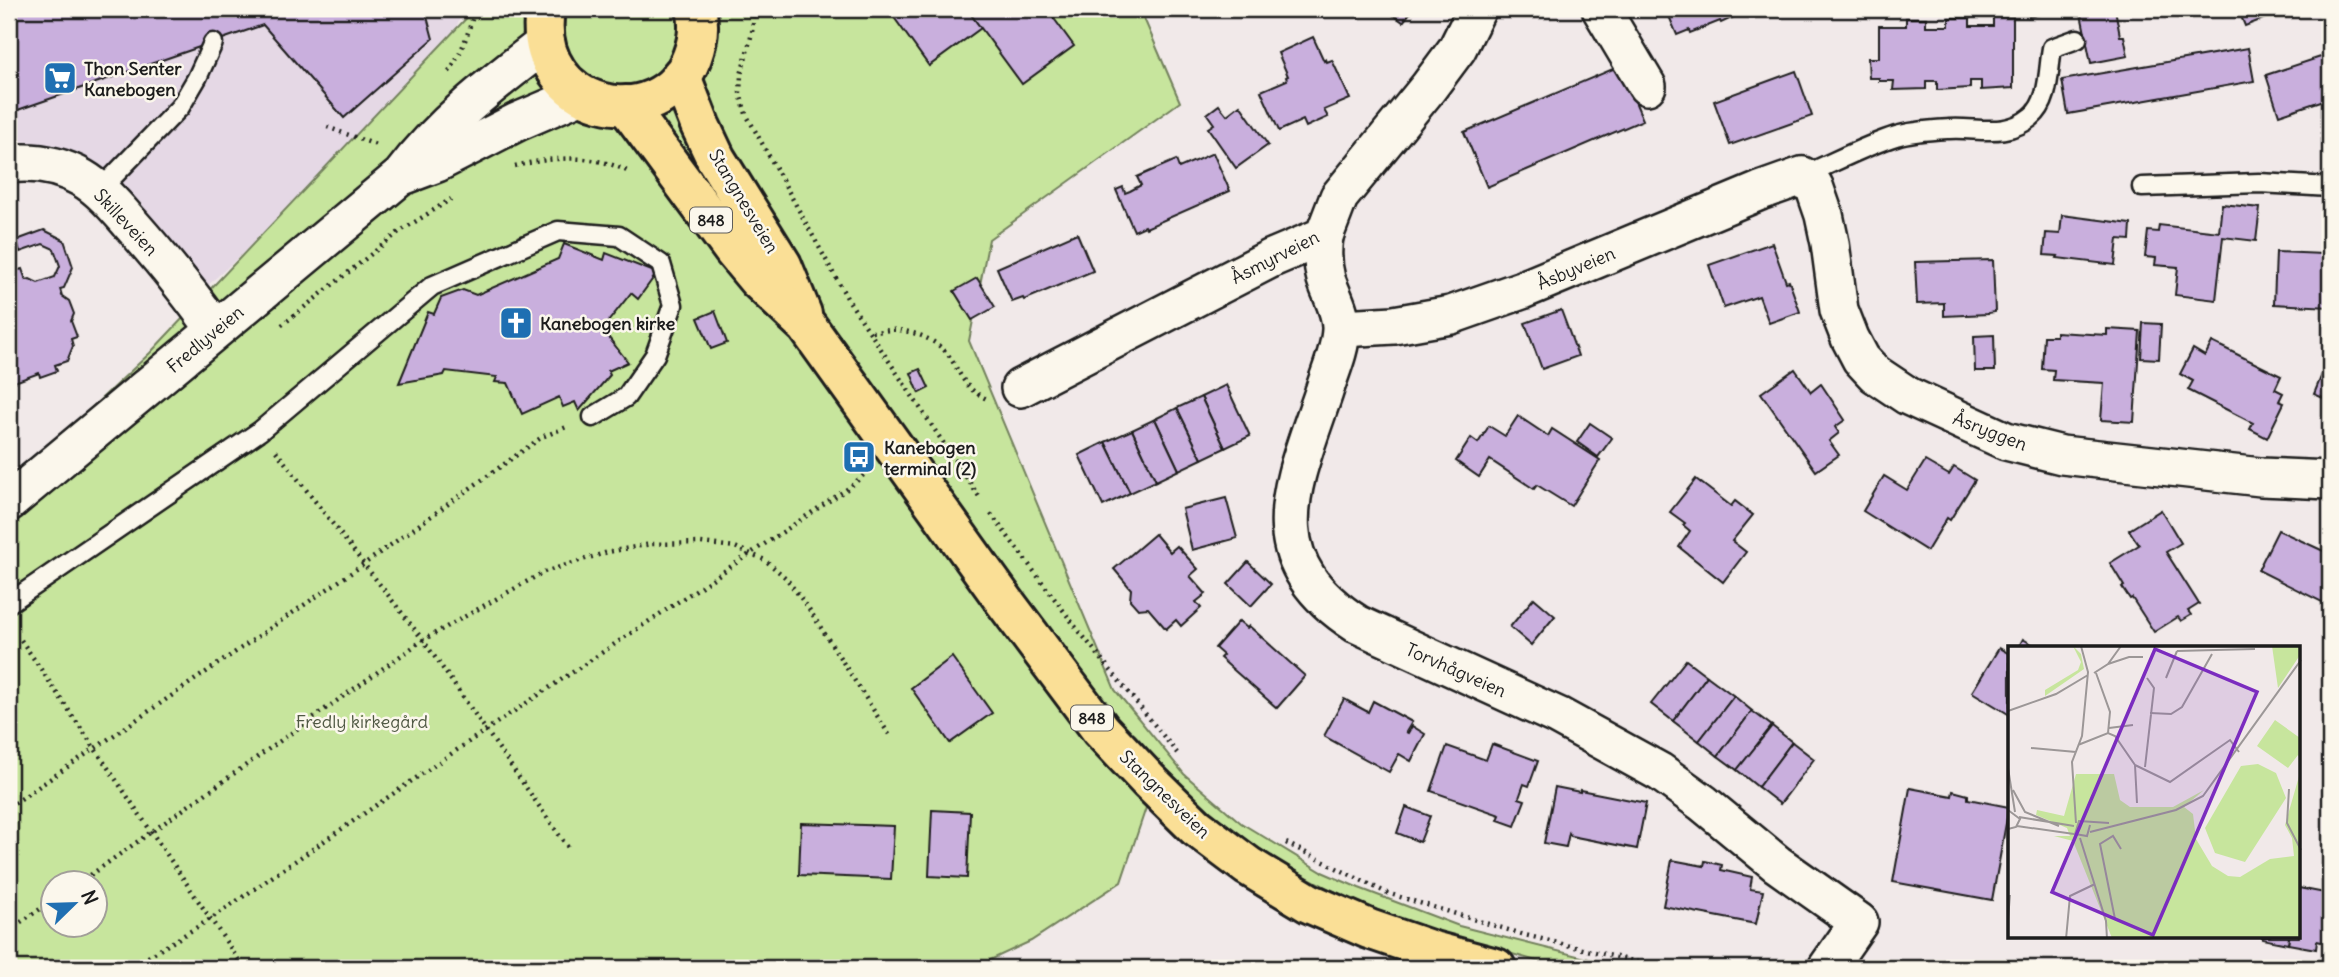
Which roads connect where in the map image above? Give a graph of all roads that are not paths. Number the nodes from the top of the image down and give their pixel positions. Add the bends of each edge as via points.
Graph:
1 (695, 9) edge
2 (1477, 9) edge
3 (1601, 9) edge
4 (544, 26) edge
5 (2077, 39) dead end
6 (213, 43) dead end
7 (681, 76) junction
8 (1647, 86) dead end
9 (580, 94) junction
10 (626, 105) junction
11 (9, 164) edge
12 (401, 176) junction
13 (1802, 176) junction
14 (2142, 187) dead end
15 (2330, 187) edge
16 (99, 191) junction
17 (1324, 236) junction
18 (807, 326) junction
19 (1342, 328) junction
20 (215, 329) junction
21 (1020, 387) road end
22 (593, 417) road end
23 (2330, 480) edge
24 (9, 502) edge
25 (9, 603) edge
26 (1496, 968) edge
27 (1827, 968) edge

1 - 7 main road via 696,47
2 - 17 street, Åsmyrveien via 1457,49 1339,197
3 - 8 street
4 - 9 main road via 549,60
4 - 12 street, Fredlyveien via 422,148
5 - 13 lane via 2052,48 2045,98 2033,116 2017,127 1898,135
6 - 16 lane via 180,107
7 - 10 main road via 657,96
7 - 18 main road, Stangnesveien / 848 via 716,159 782,265
9 - 10 main road
9 - 12 street, Fredlyveien
10 - 18 main road, Stangnesveien / 848 via 733,250
11 - 16 street, Skilleveien via 29,162 60,168
12 - 20 street, Fredlyveien
13 - 19 street, Åsbyveien via 1451,315
13 - 23 street, Åsryggen via 1814,186 1824,215 1839,310 1850,338 1875,374 1908,396 2006,441 2062,455 2248,476
14 - 15 lane via 2259,183
16 - 20 street, Skilleveien via 167,265
17 - 19 street via 1326,278
17 - 21 street, Åsmyrveien
18 - 26 main road, Stangnesveien / 848 via 1101,730 1196,827 1309,903 1369,929
19 - 27 street, Torvhågveien via 1294,478 1290,534 1307,579 1357,624 1558,716 1660,772 1703,803 1777,864 1859,922
20 - 24 street, Fredlyveien
22 - 25 lane via 626,397 655,355 673,305 661,264 619,236 558,231 432,286 260,431

